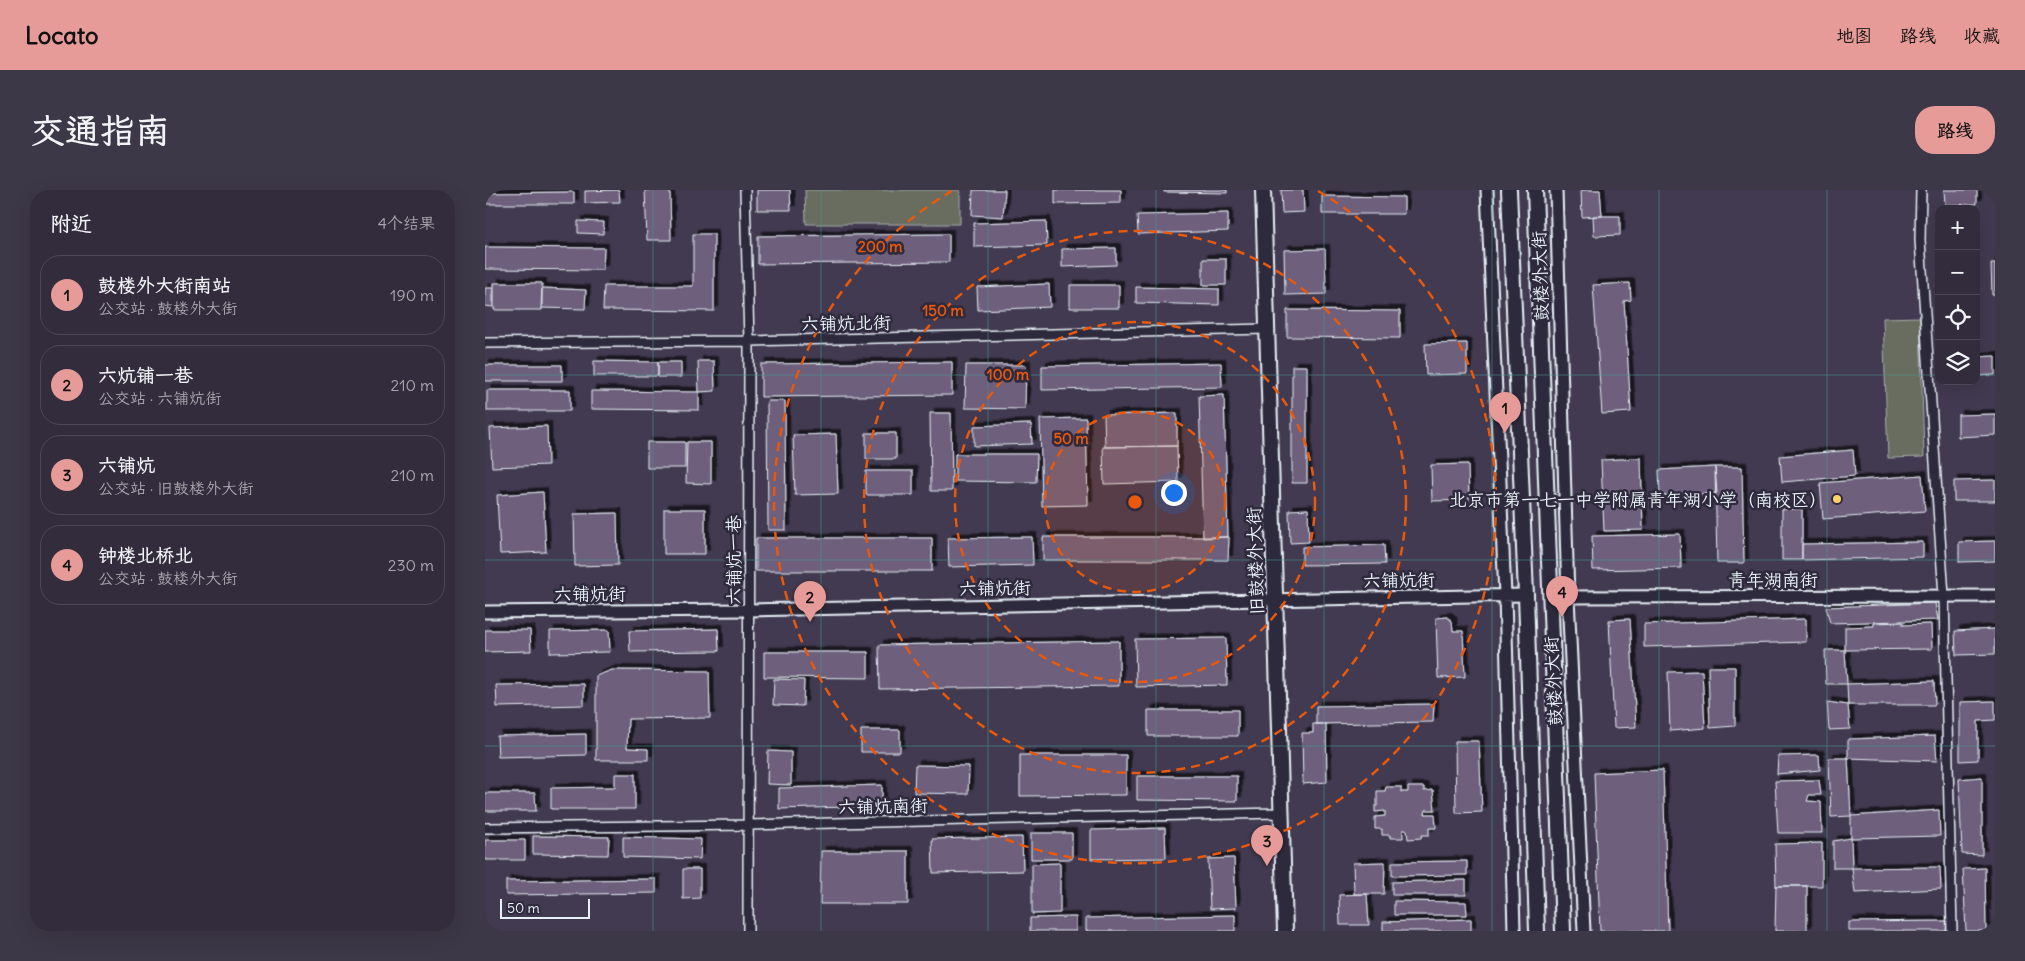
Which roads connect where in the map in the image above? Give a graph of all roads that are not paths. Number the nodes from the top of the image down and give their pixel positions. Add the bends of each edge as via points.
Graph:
1 (745, 190) edge
2 (1263, 190) edge
3 (1487, 190) edge
4 (1509, 190) edge
5 (1535, 190) edge
6 (1556, 190) edge
7 (1921, 190) edge
8 (1267, 329) junction
9 (749, 341) junction
10 (485, 343) edge
11 (1505, 595) junction
12 (1526, 595) junction
13 (1568, 596) junction
14 (1944, 596) junction
15 (1995, 596) edge
16 (1551, 597) junction
17 (1275, 600) junction
18 (749, 610) junction
19 (485, 612) edge
20 (1281, 813) junction
21 (749, 825) junction
22 (485, 828) edge
23 (748, 931) edge
24 (1285, 931) edge
25 (1514, 931) edge
26 (1537, 931) edge
27 (1563, 931) edge
28 (1584, 931) edge
29 (1952, 931) edge

1 - 9 street, 六铺炕一巷
2 - 8 main road, 旧鼓楼外大街
3 - 11 street
4 - 12 main road, 鼓楼外大街
5 - 16 main road, 鼓楼外大街
6 - 13 street, 鼓楼外大街
7 - 14 street via 1921,240
8 - 9 street, 六铺炕北街
8 - 17 main road, 旧鼓楼外大街
9 - 10 street, 六铺炕北街
9 - 18 street, 六铺炕一巷
11 - 12 street, 六铺炕街
11 - 17 street, 六铺炕街
11 - 25 street
12 - 26 main road, 鼓楼外大街
13 - 14 street, 青年湖南街
13 - 16 street, 青年湖南街
13 - 28 street, 鼓楼外大街
14 - 15 street, 青年湖南街
14 - 29 street
16 - 27 main road, 鼓楼外大街
17 - 18 street, 六铺炕街
17 - 20 main road, 旧鼓楼外大街
18 - 19 street, 六铺炕街
18 - 21 street, 六铺炕一巷
20 - 21 street, 六铺炕南街
20 - 24 main road, 旧鼓楼外大街
21 - 22 street, 六铺炕南街
21 - 23 street, 六铺炕一巷

